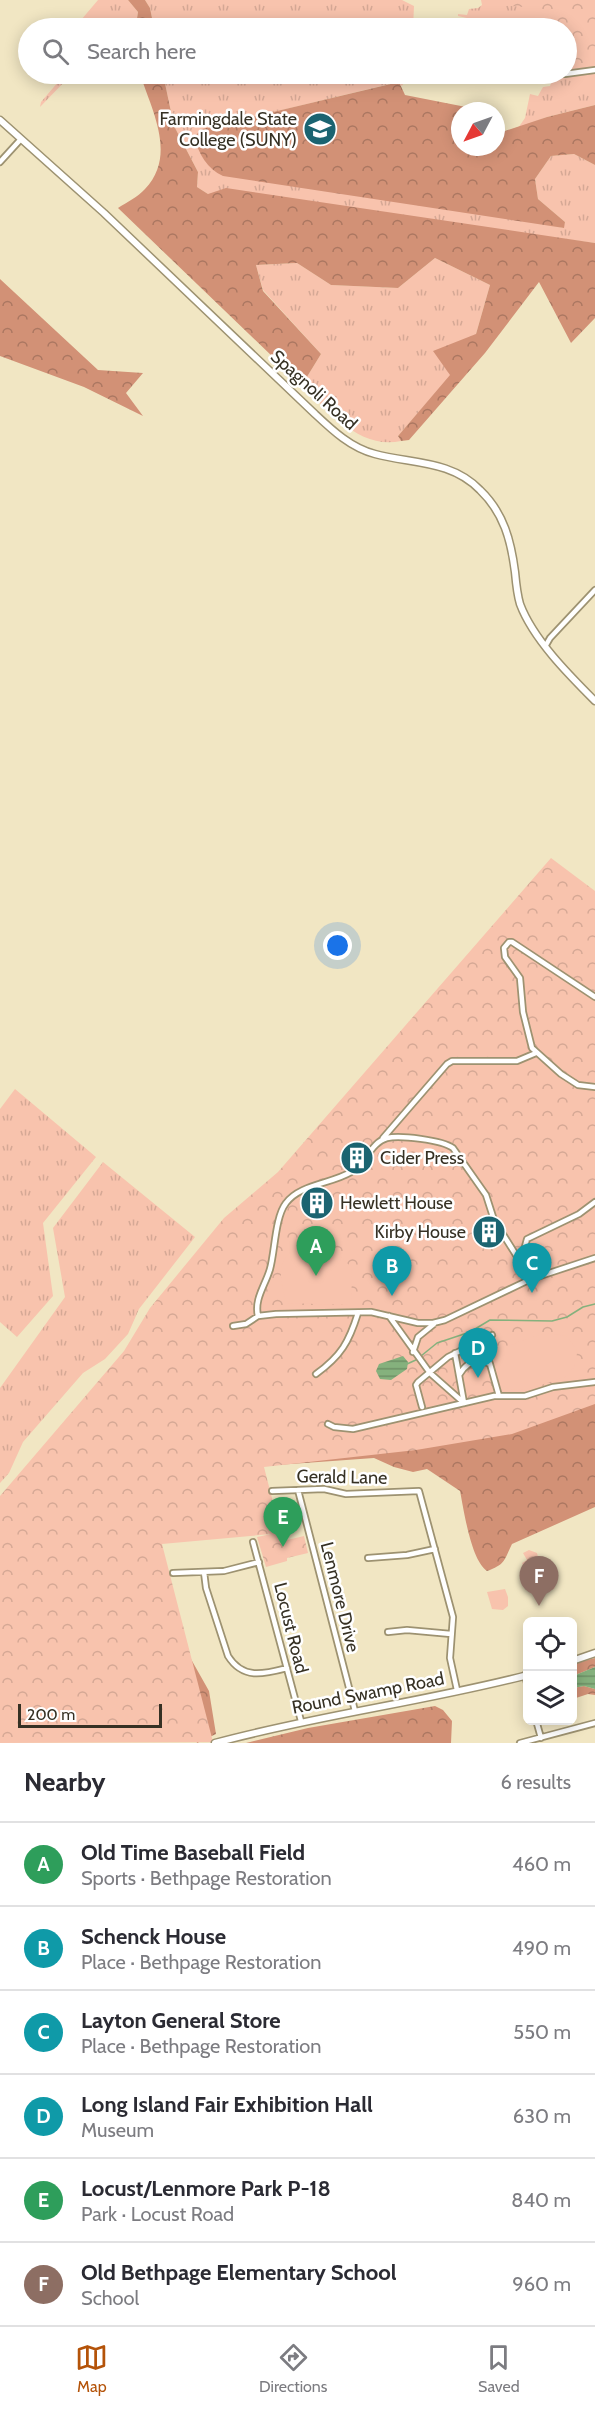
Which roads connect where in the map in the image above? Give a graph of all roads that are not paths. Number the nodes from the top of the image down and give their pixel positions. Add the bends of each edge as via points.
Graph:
1 (595, 70) edge
2 (577, 72) edge
3 (0, 120) edge
4 (21, 138) junction
5 (0, 162) edge
6 (595, 590) edge
7 (546, 645) junction
8 (595, 701) edge
9 (595, 997) edge
10 (536, 1053) junction
11 (595, 1087) edge
12 (395, 1124) junction
13 (402, 1138) junction
14 (383, 1139) junction
15 (595, 1202) edge
16 (525, 1253) junction
17 (518, 1256) junction
18 (595, 1258) edge
19 (531, 1279) junction
20 (358, 1313) junction
21 (258, 1316) junction
22 (389, 1316) junction
23 (439, 1322) junction
24 (234, 1326) dead end
25 (492, 1335) dead end
26 (481, 1341) junction
27 (413, 1352) junction
28 (454, 1353) junction
29 (490, 1364) junction
30 (430, 1373) junction
31 (316, 1374) dead end
32 (459, 1375) junction
33 (595, 1382) edge
34 (499, 1396) junction
35 (464, 1403) junction
36 (422, 1407) dead end
37 (328, 1424) dead end
38 (298, 1490) junction
39 (272, 1491) dead end
40 (254, 1542) dead end
41 (435, 1549) junction
42 (368, 1558) dead end
43 (259, 1562) junction
44 (204, 1572) junction
45 (173, 1573) dead end
46 (388, 1632) dead end
47 (451, 1634) junction
48 (595, 1653) edge
49 (577, 1660) edge
50 (287, 1668) junction
51 (523, 1676) edge
52 (458, 1690) junction
53 (355, 1711) junction
54 (301, 1721) junction
55 (595, 1723) edge
56 (537, 1725) edge
57 (541, 1738) junction
58 (215, 1743) edge
59 (520, 1743) edge

1 - 2 street
3 - 4 main road, Spagnoli Road
4 - 5 street
4 - 7 main road, Spagnoli Road via 336,433 374,454 453,470 479,488 504,524 520,603
6 - 7 street
7 - 8 main road, Spagnoli Road
9 - 10 street via 512,942 506,944 503,952 520,978 527,1031
10 - 11 street via 578,1085
10 - 12 street via 517,1061 452,1061
12 - 13 street via 395,1131
12 - 14 street
13 - 14 street
13 - 17 street via 434,1140 453,1148 486,1195 494,1220
14 - 21 street via 353,1171 300,1192 286,1202 270,1270 255,1305
15 - 16 street via 527,1239
16 - 17 street
16 - 19 street
17 - 19 street
18 - 19 street
19 - 23 street
20 - 21 street
20 - 22 street
20 - 31 street via 341,1353
21 - 24 street
22 - 23 street via 418,1323
22 - 27 street
23 - 27 street via 418,1337
25 - 26 street
26 - 28 street
26 - 29 street
27 - 30 street
28 - 30 street
28 - 32 street
29 - 32 street via 471,1362
29 - 34 street
30 - 35 street
30 - 36 street via 416,1385
32 - 35 street
33 - 34 street via 553,1387 525,1396
34 - 35 street
35 - 37 street via 353,1429
38 - 39 street, Gerald Lane
38 - 41 street, Gerald Lane via 324,1489 346,1494 419,1491
38 - 53 street, Lenmore Drive
40 - 43 street, Locust Road
41 - 42 street via 407,1556
41 - 47 street via 453,1617
43 - 44 street
43 - 50 street, Locust Road
44 - 45 street
44 - 50 street via 228,1656 235,1665 252,1674
46 - 47 street
47 - 52 street via 450,1658
48 - 49 main road
50 - 54 street, Locust Road
51 - 52 main road, Round Swamp Road
52 - 53 main road, Round Swamp Road
53 - 54 main road, Round Swamp Road
54 - 58 main road, Round Swamp Road
55 - 57 street
56 - 57 street
57 - 59 street

